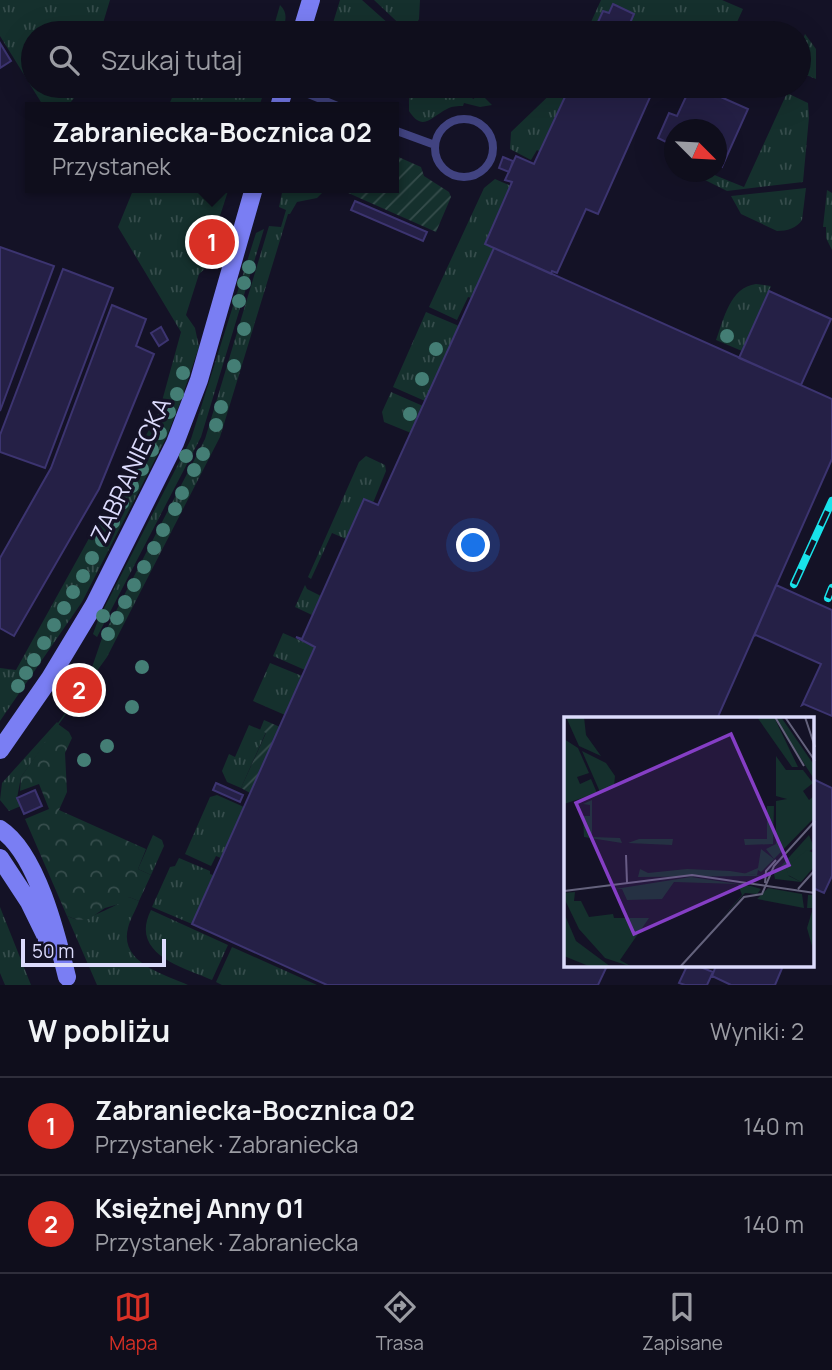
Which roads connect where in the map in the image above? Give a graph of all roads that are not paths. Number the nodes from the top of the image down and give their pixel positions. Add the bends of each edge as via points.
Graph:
1 (311, 0) edge
2 (305, 21) edge
3 (399, 132) edge
4 (435, 145) junction
5 (253, 193) edge
6 (0, 750) edge
7 (0, 829) edge
8 (0, 858) edge
9 (68, 981) edge

1 - 2 main road
3 - 4 lane
4 - 4 lane via 439,163 461,177 479,173 493,151 483,125 464,119 445,126
5 - 6 main road, ZABRANIECKA via 199,380 175,443 94,605
7 - 9 main road via 19,848 31,871 52,918
8 - 9 main road via 29,902

